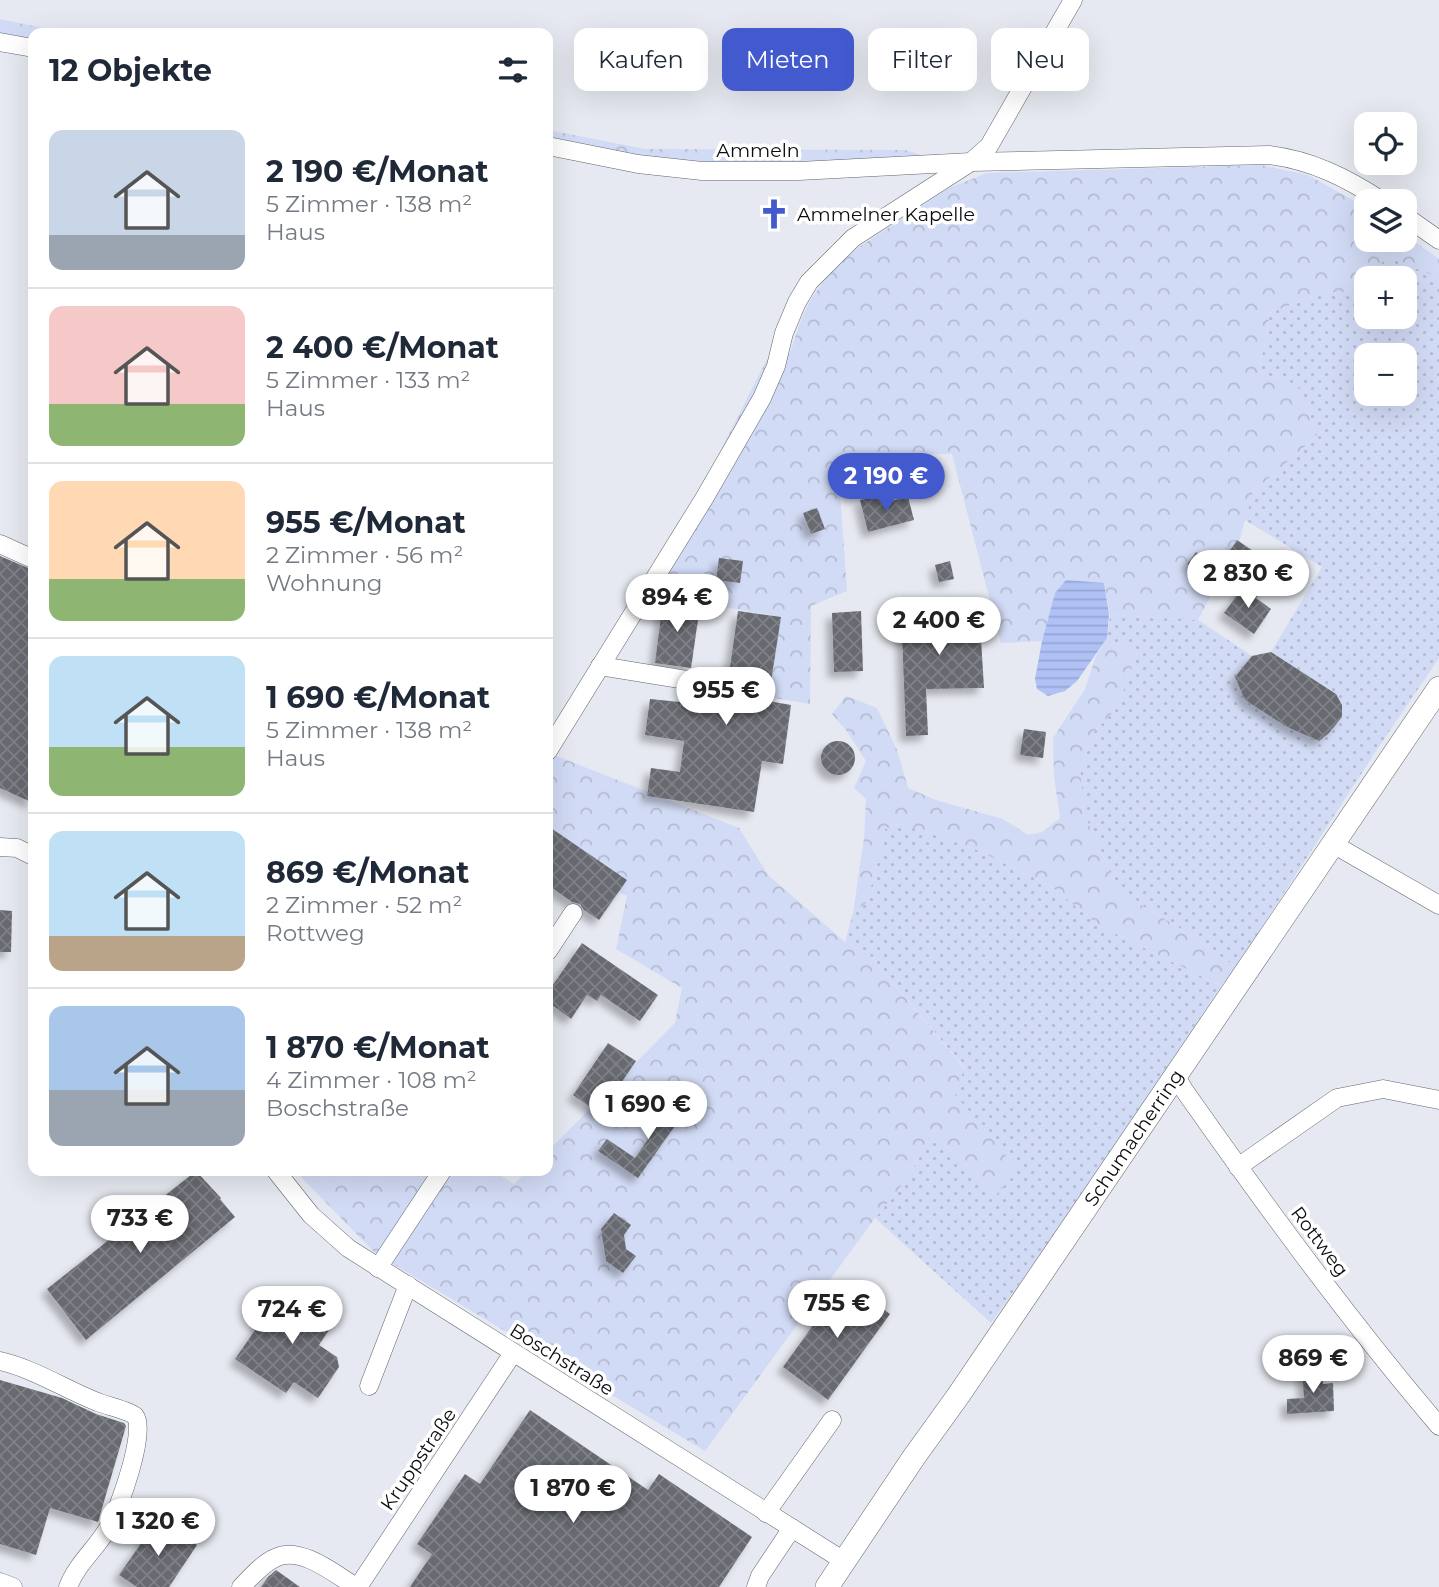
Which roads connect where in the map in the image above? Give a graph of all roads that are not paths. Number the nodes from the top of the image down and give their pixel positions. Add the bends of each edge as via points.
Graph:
1 (1073, 0) edge
2 (0, 42) edge
3 (28, 47) edge
4 (553, 147) edge
5 (971, 162) junction
6 (1364, 189) edge
7 (1417, 224) edge
8 (1439, 240) edge
9 (0, 544) edge
10 (28, 557) edge
11 (600, 666) junction
12 (711, 684) dead end
13 (1439, 688) edge
14 (553, 743) edge
15 (1333, 844) junction
16 (0, 847) edge
17 (28, 854) edge
18 (1439, 905) edge
19 (573, 914) dead end
20 (553, 944) edge
21 (1175, 1075) junction
22 (1439, 1100) edge
23 (1238, 1167) junction
24 (280, 1176) edge
25 (439, 1176) edge
26 (379, 1268) junction
27 (408, 1285) junction
28 (513, 1353) junction
29 (0, 1361) edge
30 (369, 1386) dead end
31 (832, 1420) dead end
32 (1439, 1426) edge
33 (766, 1513) junction
34 (792, 1528) junction
35 (844, 1561) junction
36 (0, 1582) edge
37 (13, 1587) edge
38 (68, 1587) edge
39 (241, 1587) edge
40 (357, 1587) edge
41 (756, 1587) edge
42 (827, 1587) edge

1 - 5 street via 989,146
2 - 3 street
4 - 5 street, Ammeln via 702,171
5 - 6 street, Ammeln via 1269,155 1322,168
5 - 11 street via 853,238 809,282 784,333 762,398
7 - 8 street
9 - 10 street
11 - 12 street
11 - 14 street
13 - 15 main road, Schumacherring
15 - 18 street
15 - 21 main road, Schumacherring
16 - 17 street
19 - 20 street
21 - 23 street, Rottweg
21 - 35 main road, Schumacherring
22 - 23 street via 1383,1089 1337,1098
23 - 32 street, Rottweg
24 - 26 street, Boschstraße via 311,1215
25 - 26 street
26 - 27 street, Boschstraße
27 - 28 street, Boschstraße
27 - 30 street
28 - 33 street, Boschstraße
28 - 40 street, Kruppstraße
29 - 38 street via 128,1412 138,1423 134,1459 110,1525
31 - 33 street
33 - 34 street, Boschstraße
34 - 35 street, Boschstraße
34 - 41 street
35 - 42 main road, Schumacherring
36 - 37 street
39 - 40 street via 276,1557 290,1555 304,1557

